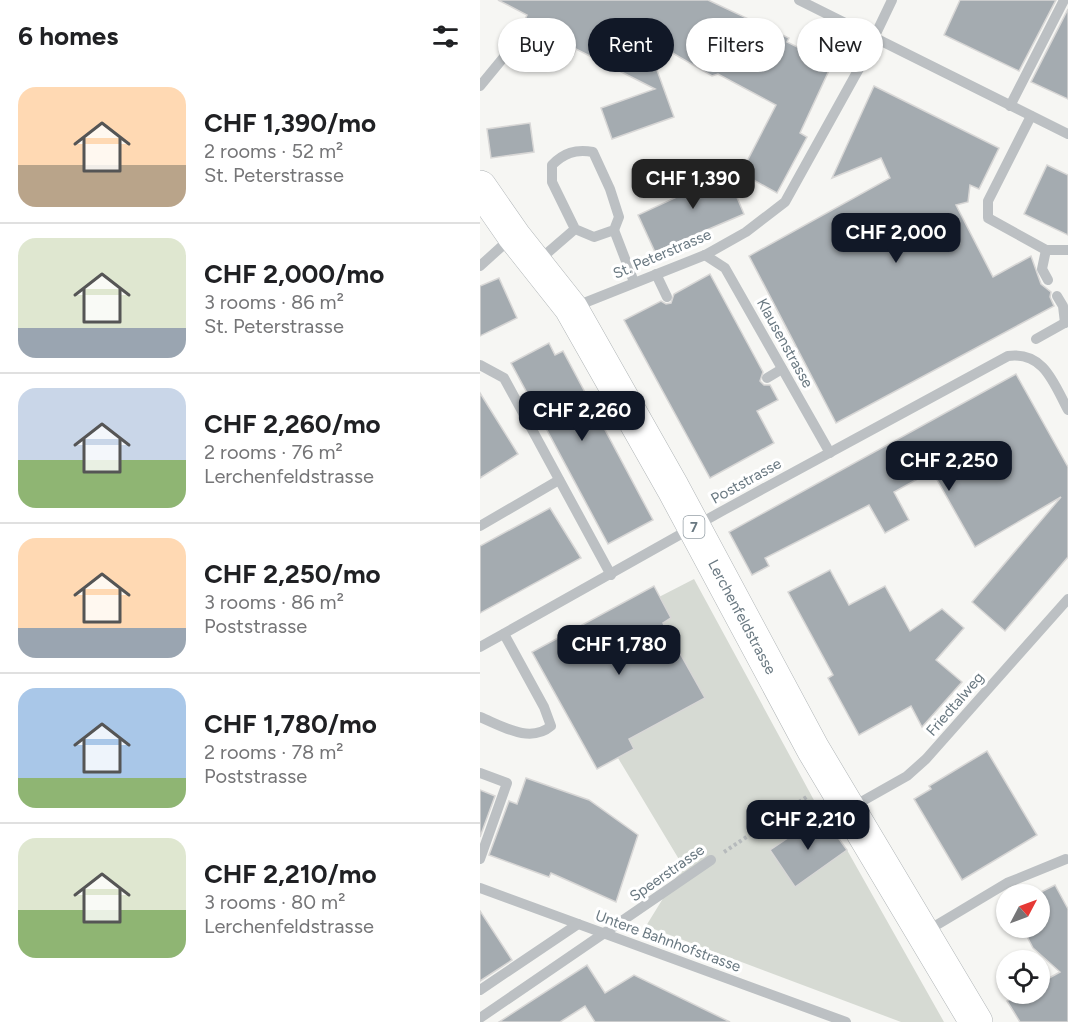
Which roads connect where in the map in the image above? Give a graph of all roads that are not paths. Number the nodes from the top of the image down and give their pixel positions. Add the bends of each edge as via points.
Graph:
1 (799, 0) edge
2 (892, 0) edge
3 (1064, 0) edge
4 (834, 18) edge
5 (883, 20) edge
6 (883, 43) edge
7 (498, 64) edge
8 (856, 72) edge
9 (480, 86) edge
10 (1010, 106) junction
11 (1031, 116) junction
12 (1068, 134) edge
13 (480, 187) edge
14 (575, 229) junction
15 (614, 230) junction
16 (514, 236) junction
17 (1046, 250) junction
18 (1068, 250) edge
19 (705, 255) junction
20 (536, 263) junction
21 (480, 266) edge
22 (656, 274) junction
23 (1048, 280) dead end
24 (634, 282) junction
25 (667, 297) dead end
26 (1062, 298) edge
27 (571, 308) junction
28 (1066, 322) edge
29 (1036, 339) dead end
30 (480, 364) edge
31 (782, 369) junction
32 (767, 378) dead end
33 (1068, 410) edge
34 (830, 453) junction
35 (559, 480) junction
36 (480, 526) edge
37 (694, 527) junction
38 (610, 575) junction
39 (1068, 599) edge
40 (504, 634) junction
41 (480, 647) edge
42 (480, 717) edge
43 (480, 773) edge
44 (849, 808) junction
45 (480, 859) edge
46 (1066, 859) dead end
47 (711, 860) road end
48 (480, 888) edge
49 (578, 924) junction
50 (924, 932) junction
51 (606, 933) junction
52 (480, 990) edge
53 (480, 1018) edge
54 (846, 1022) edge
55 (976, 1022) edge

1 - 4 street
2 - 5 street, St. Peterstrasse
3 - 10 street
6 - 10 street
7 - 9 street
8 - 19 street, St. Peterstrasse via 785,202 746,232
10 - 11 street
11 - 12 street
11 - 17 street via 988,201 988,218
13 - 16 main road, Lerchenfeldstrasse / 7
14 - 15 street via 594,237
14 - 15 street via 552,182 552,165 562,156 579,150 593,152 610,189 619,217
14 - 20 street
15 - 24 street
16 - 20 main road, Lerchenfeldstrasse / 7
16 - 21 street
17 - 18 street
17 - 23 street via 1042,269
19 - 22 street, St. Peterstrasse
19 - 31 street, Klausenstrasse via 725,268
20 - 27 main road, Lerchenfeldstrasse / 7
22 - 24 street, St. Peterstrasse
22 - 25 street
24 - 27 street, St. Peterstrasse
26 - 28 street
27 - 37 main road, Lerchenfeldstrasse / 7
28 - 29 street
30 - 35 street via 504,378
31 - 32 street
31 - 34 street, Klausenstrasse
33 - 34 street, Poststrasse via 1046,369 1030,357 1018,355 1000,360
34 - 37 street, Poststrasse
35 - 36 street
35 - 38 street
37 - 38 street, Poststrasse
37 - 44 main road, Lerchenfeldstrasse / 7 via 813,749
38 - 40 street, Poststrasse
39 - 44 street, Friedtalweg via 1047,628 926,759 907,776
40 - 41 street, Poststrasse
40 - 42 street via 551,726 543,733 526,734
43 - 45 street via 507,783
44 - 50 main road, Lerchenfeldstrasse / 7
46 - 50 street via 1007,883
47 - 51 street, Speerstrasse
48 - 49 street, Untere Bahnhofstrasse
49 - 51 street, Untere Bahnhofstrasse
49 - 52 street
50 - 55 main road, Lerchenfeldstrasse / 7
51 - 53 street, Speerstrasse
51 - 54 street, Untere Bahnhofstrasse

